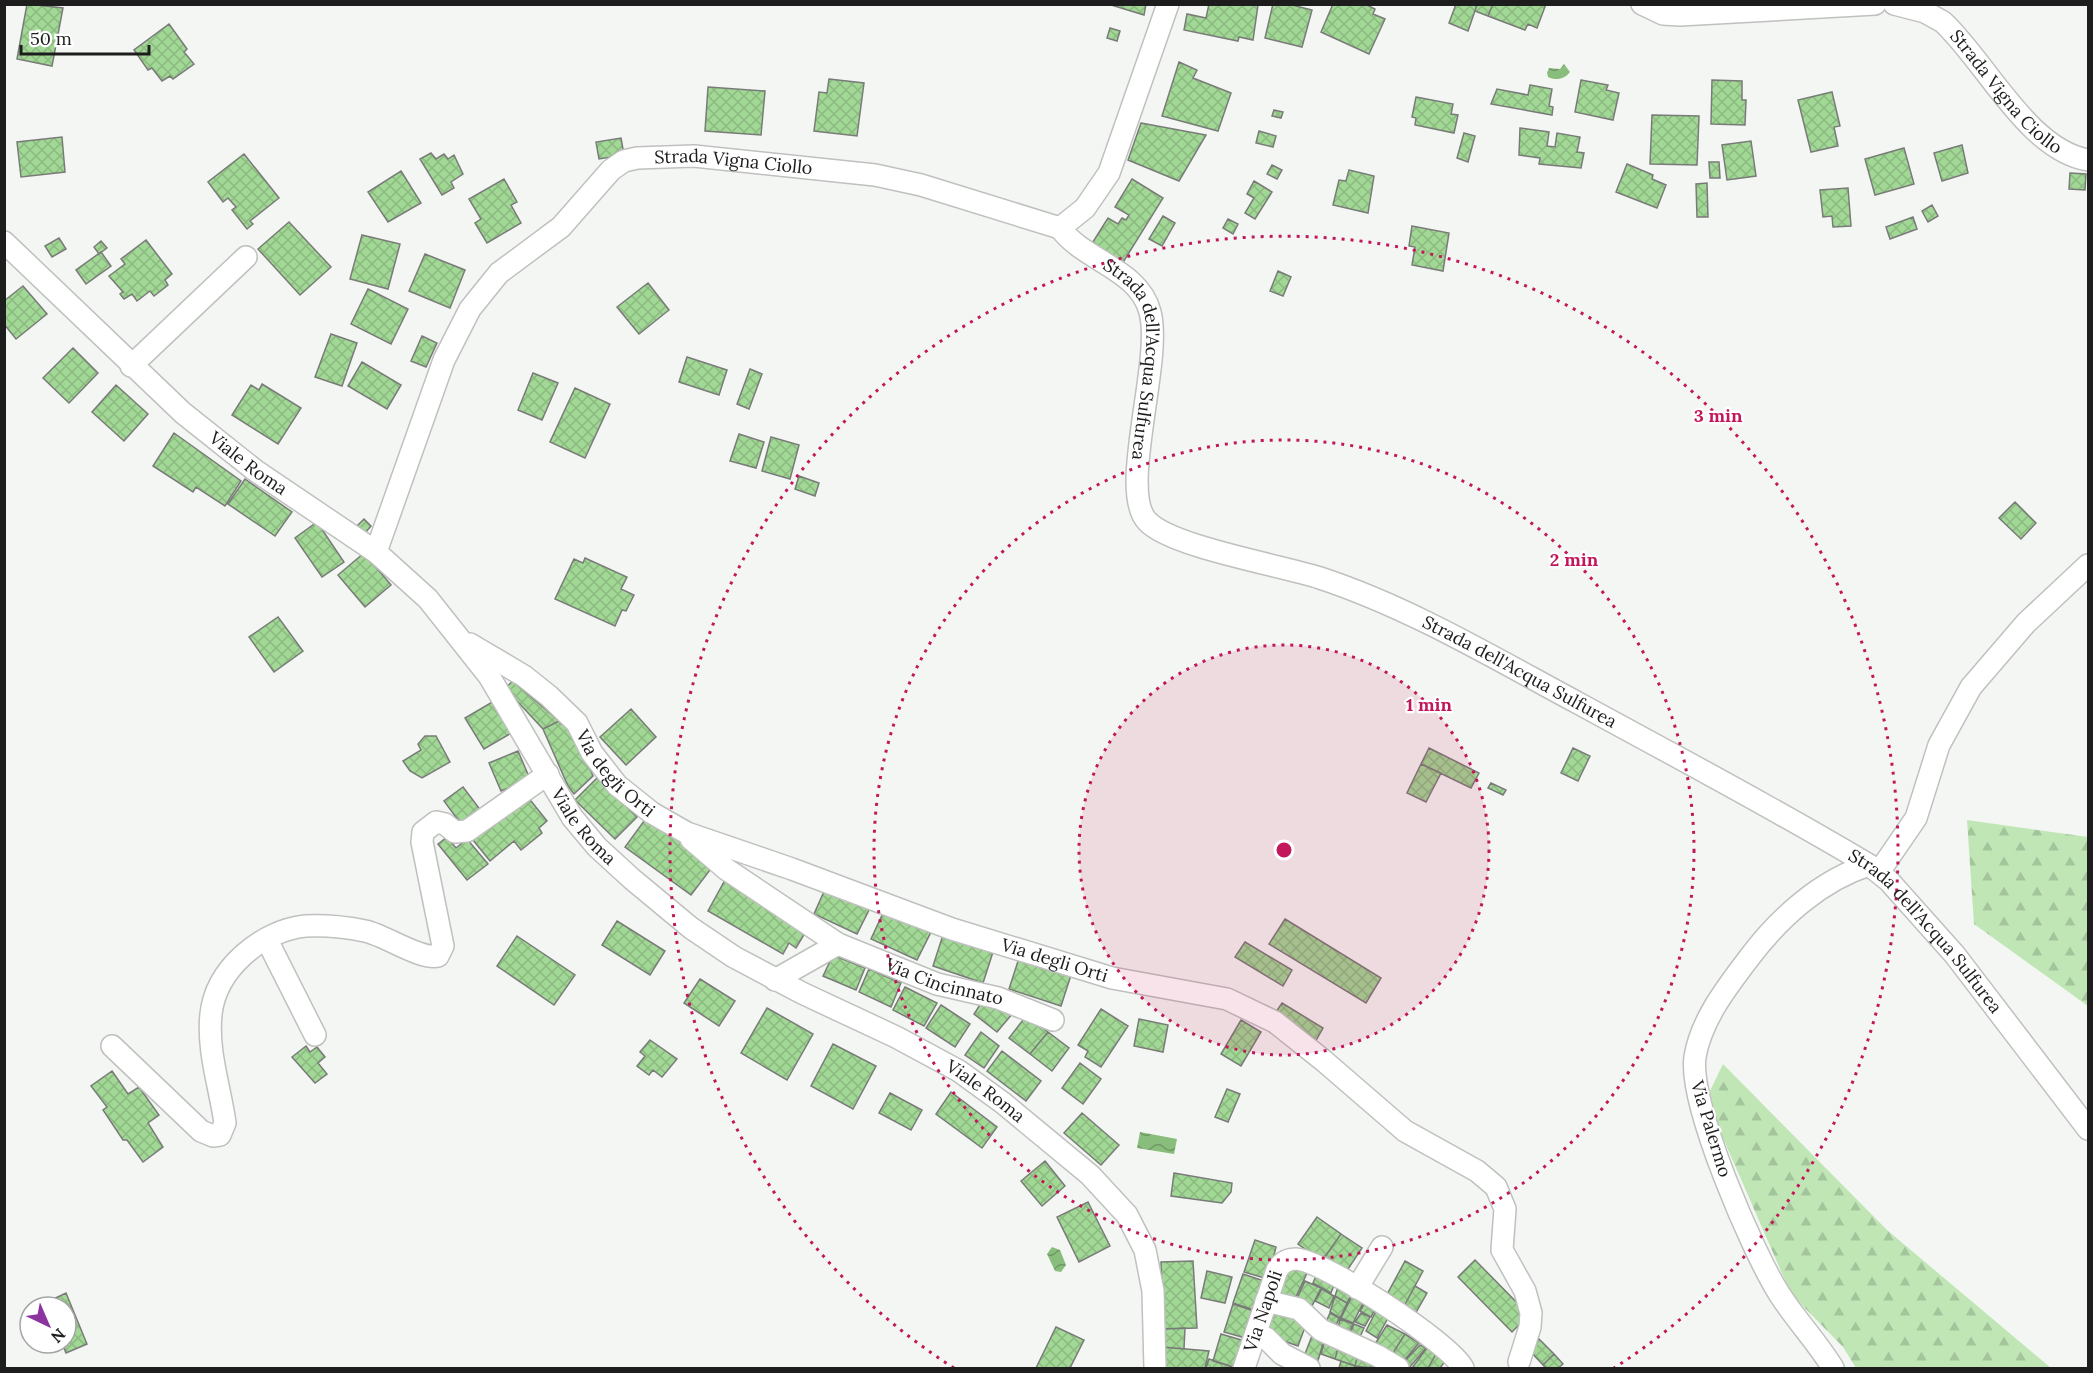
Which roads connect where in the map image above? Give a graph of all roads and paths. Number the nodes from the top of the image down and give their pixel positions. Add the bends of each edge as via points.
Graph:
1 (1168, 4) edge
2 (1642, 4) edge
3 (1875, 4) edge
4 (1894, 4) edge
5 (2088, 160) edge
6 (1060, 228) junction
7 (4, 242) edge
8 (246, 256) dead end
9 (131, 366) junction
10 (376, 552) junction
11 (2088, 566) edge
12 (461, 639) junction
13 (548, 774) junction
14 (679, 829) junction
15 (1874, 868) junction
16 (267, 940) junction
17 (838, 944) junction
18 (775, 980) junction
19 (1053, 1020) dead end
20 (315, 1035) dead end
21 (112, 1046) dead end
22 (2088, 1129) edge
23 (1382, 1246) dead end
24 (1357, 1288) junction
25 (1266, 1301) junction
26 (1266, 1338) dead end
27 (1519, 1362) dead end
28 (1155, 1368) edge
29 (1244, 1368) edge
30 (1309, 1368) edge
31 (1398, 1368) edge
32 (1463, 1368) edge
33 (1833, 1368) edge

1 - 6 street via 1109,173 1084,208
2 - 3 street via 1663,14 1690,15
4 - 5 street, Strada Vigna Ciollo via 1943,22 2036,130 2062,150
6 - 10 street, Strada Vigna Ciollo via 875,176 694,156 624,161 611,170 561,227 499,273 470,309 444,360
6 - 15 street, Strada dell'Acqua Sulfurea via 1077,245 1131,282 1148,304 1153,346 1137,488 1140,511 1155,528 1188,543 1339,585 1423,620
7 - 9 street, Viale Roma
8 - 9 street
9 - 10 street, Viale Roma via 233,454
10 - 12 street, Viale Roma via 428,599
11 - 15 street via 2026,624 1971,687 1939,745 1916,818
12 - 13 street, Viale Roma via 496,687
12 - 14 street, Via degli Orti via 524,676 549,696 577,723 592,753 617,785
13 - 16 street via 467,831 455,832 436,822 423,832 443,946 438,956 423,954 366,931 334,927 298,928
13 - 18 street, Viale Roma via 572,817 607,857 698,934
14 - 17 street, Via Cincinnato via 726,869
14 - 27 street, Via degli Orti via 952,929 1113,978 1227,999 1275,1022 1405,1131 1477,1171 1500,1193 1505,1209 1502,1250 1527,1296 1531,1313
15 - 22 street, Strada dell'Acqua Sulfurea via 1966,968
15 - 33 street, Via Palermo via 1842,875 1814,893 1766,938 1710,1015 1694,1064 1702,1108 1759,1258 1779,1294
16 - 20 street
16 - 21 street via 230,968 214,998 211,1047 225,1123 220,1135 207,1134 194,1125
17 - 18 street
17 - 19 street, Via Cincinnato via 937,984 998,998
18 - 28 street, Viale Roma via 959,1071 1004,1103 1102,1186 1132,1223 1145,1250 1153,1291
23 - 24 street
24 - 25 street, Via Napoli via 1308,1263 1289,1260 1279,1266
24 - 32 street via 1450,1352
25 - 29 street, Via Napoli
25 - 31 street via 1299,1310 1321,1330
26 - 30 street via 1282,1354

